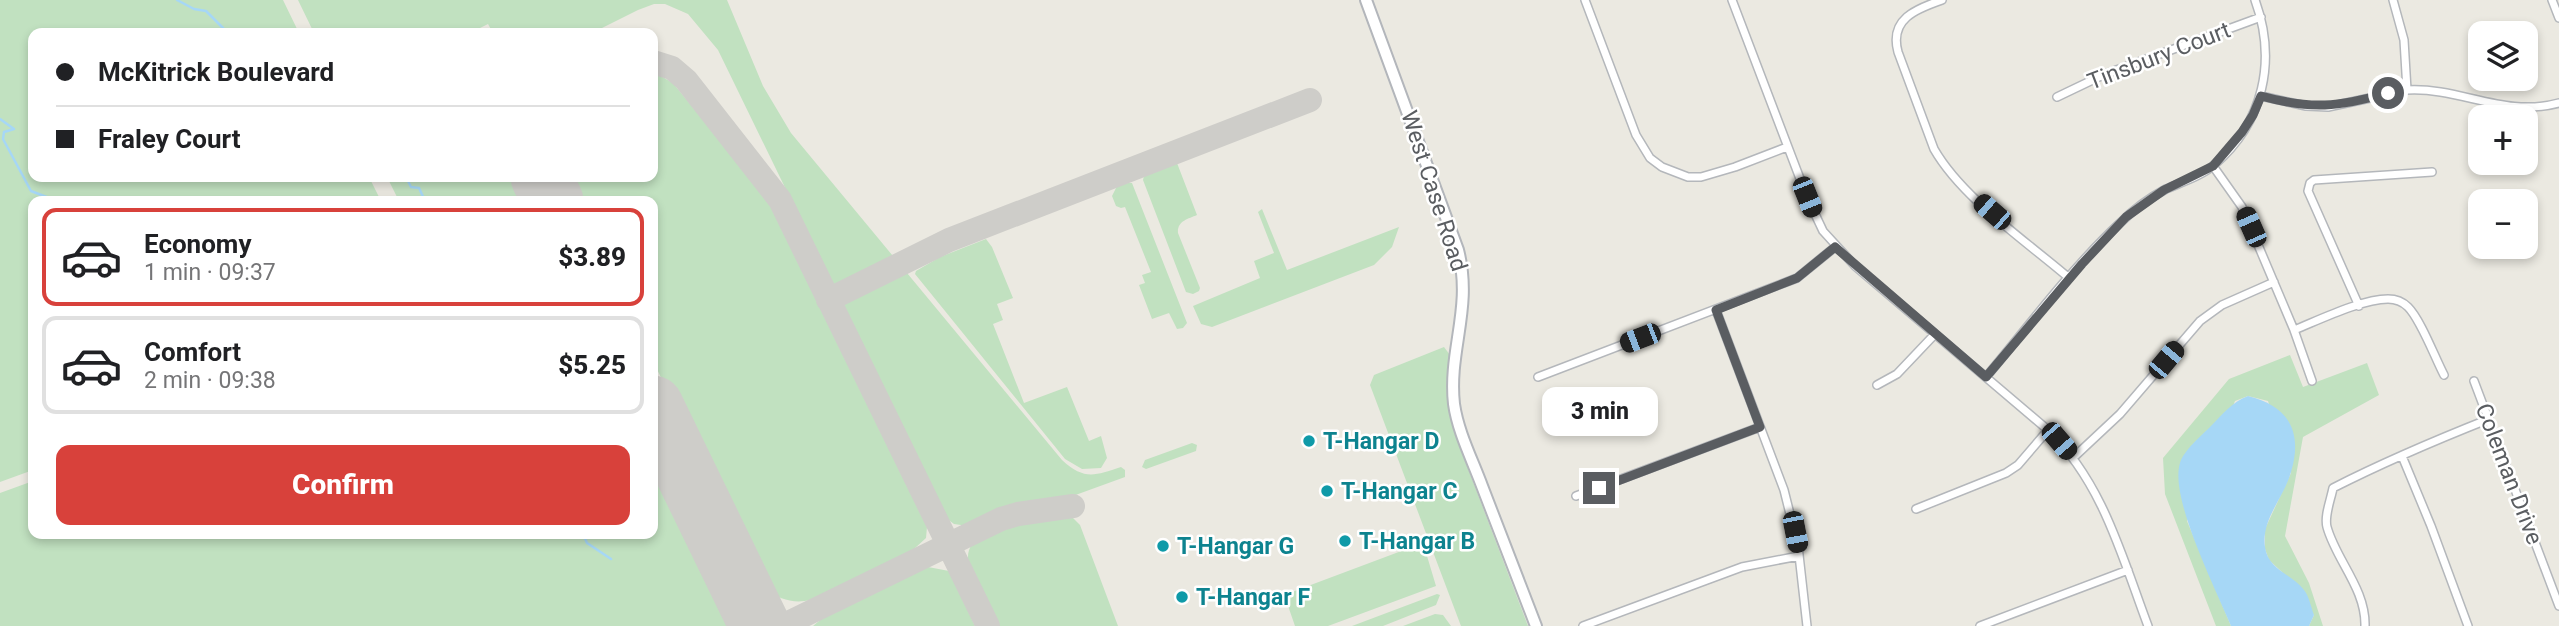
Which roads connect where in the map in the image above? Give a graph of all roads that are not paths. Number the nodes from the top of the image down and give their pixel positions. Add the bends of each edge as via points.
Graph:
1 (1366, 0) edge
2 (1585, 0) edge
3 (1732, 0) edge
4 (1942, 0) edge
5 (2255, 0) edge
6 (2393, 0) edge
7 (2552, 0) edge
8 (2261, 17) junction
9 (2559, 18) edge
10 (2407, 90) junction
11 (2261, 96) junction
12 (2057, 97) dead end
13 (2559, 103) edge
14 (1787, 147) junction
15 (2213, 166) junction
16 (2432, 172) dead end
17 (1835, 247) junction
18 (2070, 278) junction
19 (2274, 282) junction
20 (2359, 306) junction
21 (1716, 310) junction
22 (2294, 330) junction
23 (1935, 334) junction
24 (2444, 375) dead end
25 (1538, 377) dead end
26 (1986, 377) junction
27 (2312, 381) dead end
28 (2474, 381) dead end
29 (1877, 385) dead end
30 (2489, 419) junction
31 (1760, 427) junction
32 (2048, 430) junction
33 (2402, 456) junction
34 (2073, 458) junction
35 (1576, 496) dead end
36 (1916, 509) dead end
37 (1798, 556) junction
38 (2128, 570) junction
39 (2559, 606) edge
40 (1536, 626) edge
41 (1583, 626) edge
42 (1807, 626) edge
43 (1980, 626) edge
44 (2148, 626) edge
45 (2365, 626) edge
46 (2468, 626) edge

1 - 40 main road, West Case Road via 1458,250 1464,299 1454,379 1455,412
2 - 14 street via 1636,135 1650,158 1662,167 1701,177
3 - 14 street
4 - 18 street via 1907,15 1896,32 1898,52 1934,149 1972,195
5 - 8 street
6 - 10 street via 2404,40
7 - 9 street
8 - 11 street via 2266,46
8 - 12 street, Tinsbury Court via 2103,75
10 - 11 street via 2328,107
10 - 13 street via 2443,92 2500,106
11 - 15 street via 2242,132
14 - 17 street via 1814,215
15 - 18 street via 2142,204
15 - 19 street via 2242,207
16 - 20 street via 2310,183 2308,191
17 - 21 street via 1797,278
17 - 23 street
18 - 26 street
19 - 22 street
19 - 34 street via 2222,305 2200,321 2120,414
20 - 22 street
20 - 24 street via 2389,299 2403,303 2413,313
21 - 25 street
21 - 31 street
22 - 27 street
23 - 26 street
23 - 29 street via 1897,374
26 - 32 street
28 - 30 street, Coleman Drive
30 - 33 street
30 - 39 street, Coleman Drive
31 - 35 street
31 - 37 street via 1784,490
32 - 34 street
32 - 36 street via 2006,473
33 - 45 street via 2333,488 2326,524 2354,581
33 - 46 street
34 - 38 street via 2103,506
37 - 41 street via 1742,567
37 - 42 street
38 - 43 street
38 - 44 street

